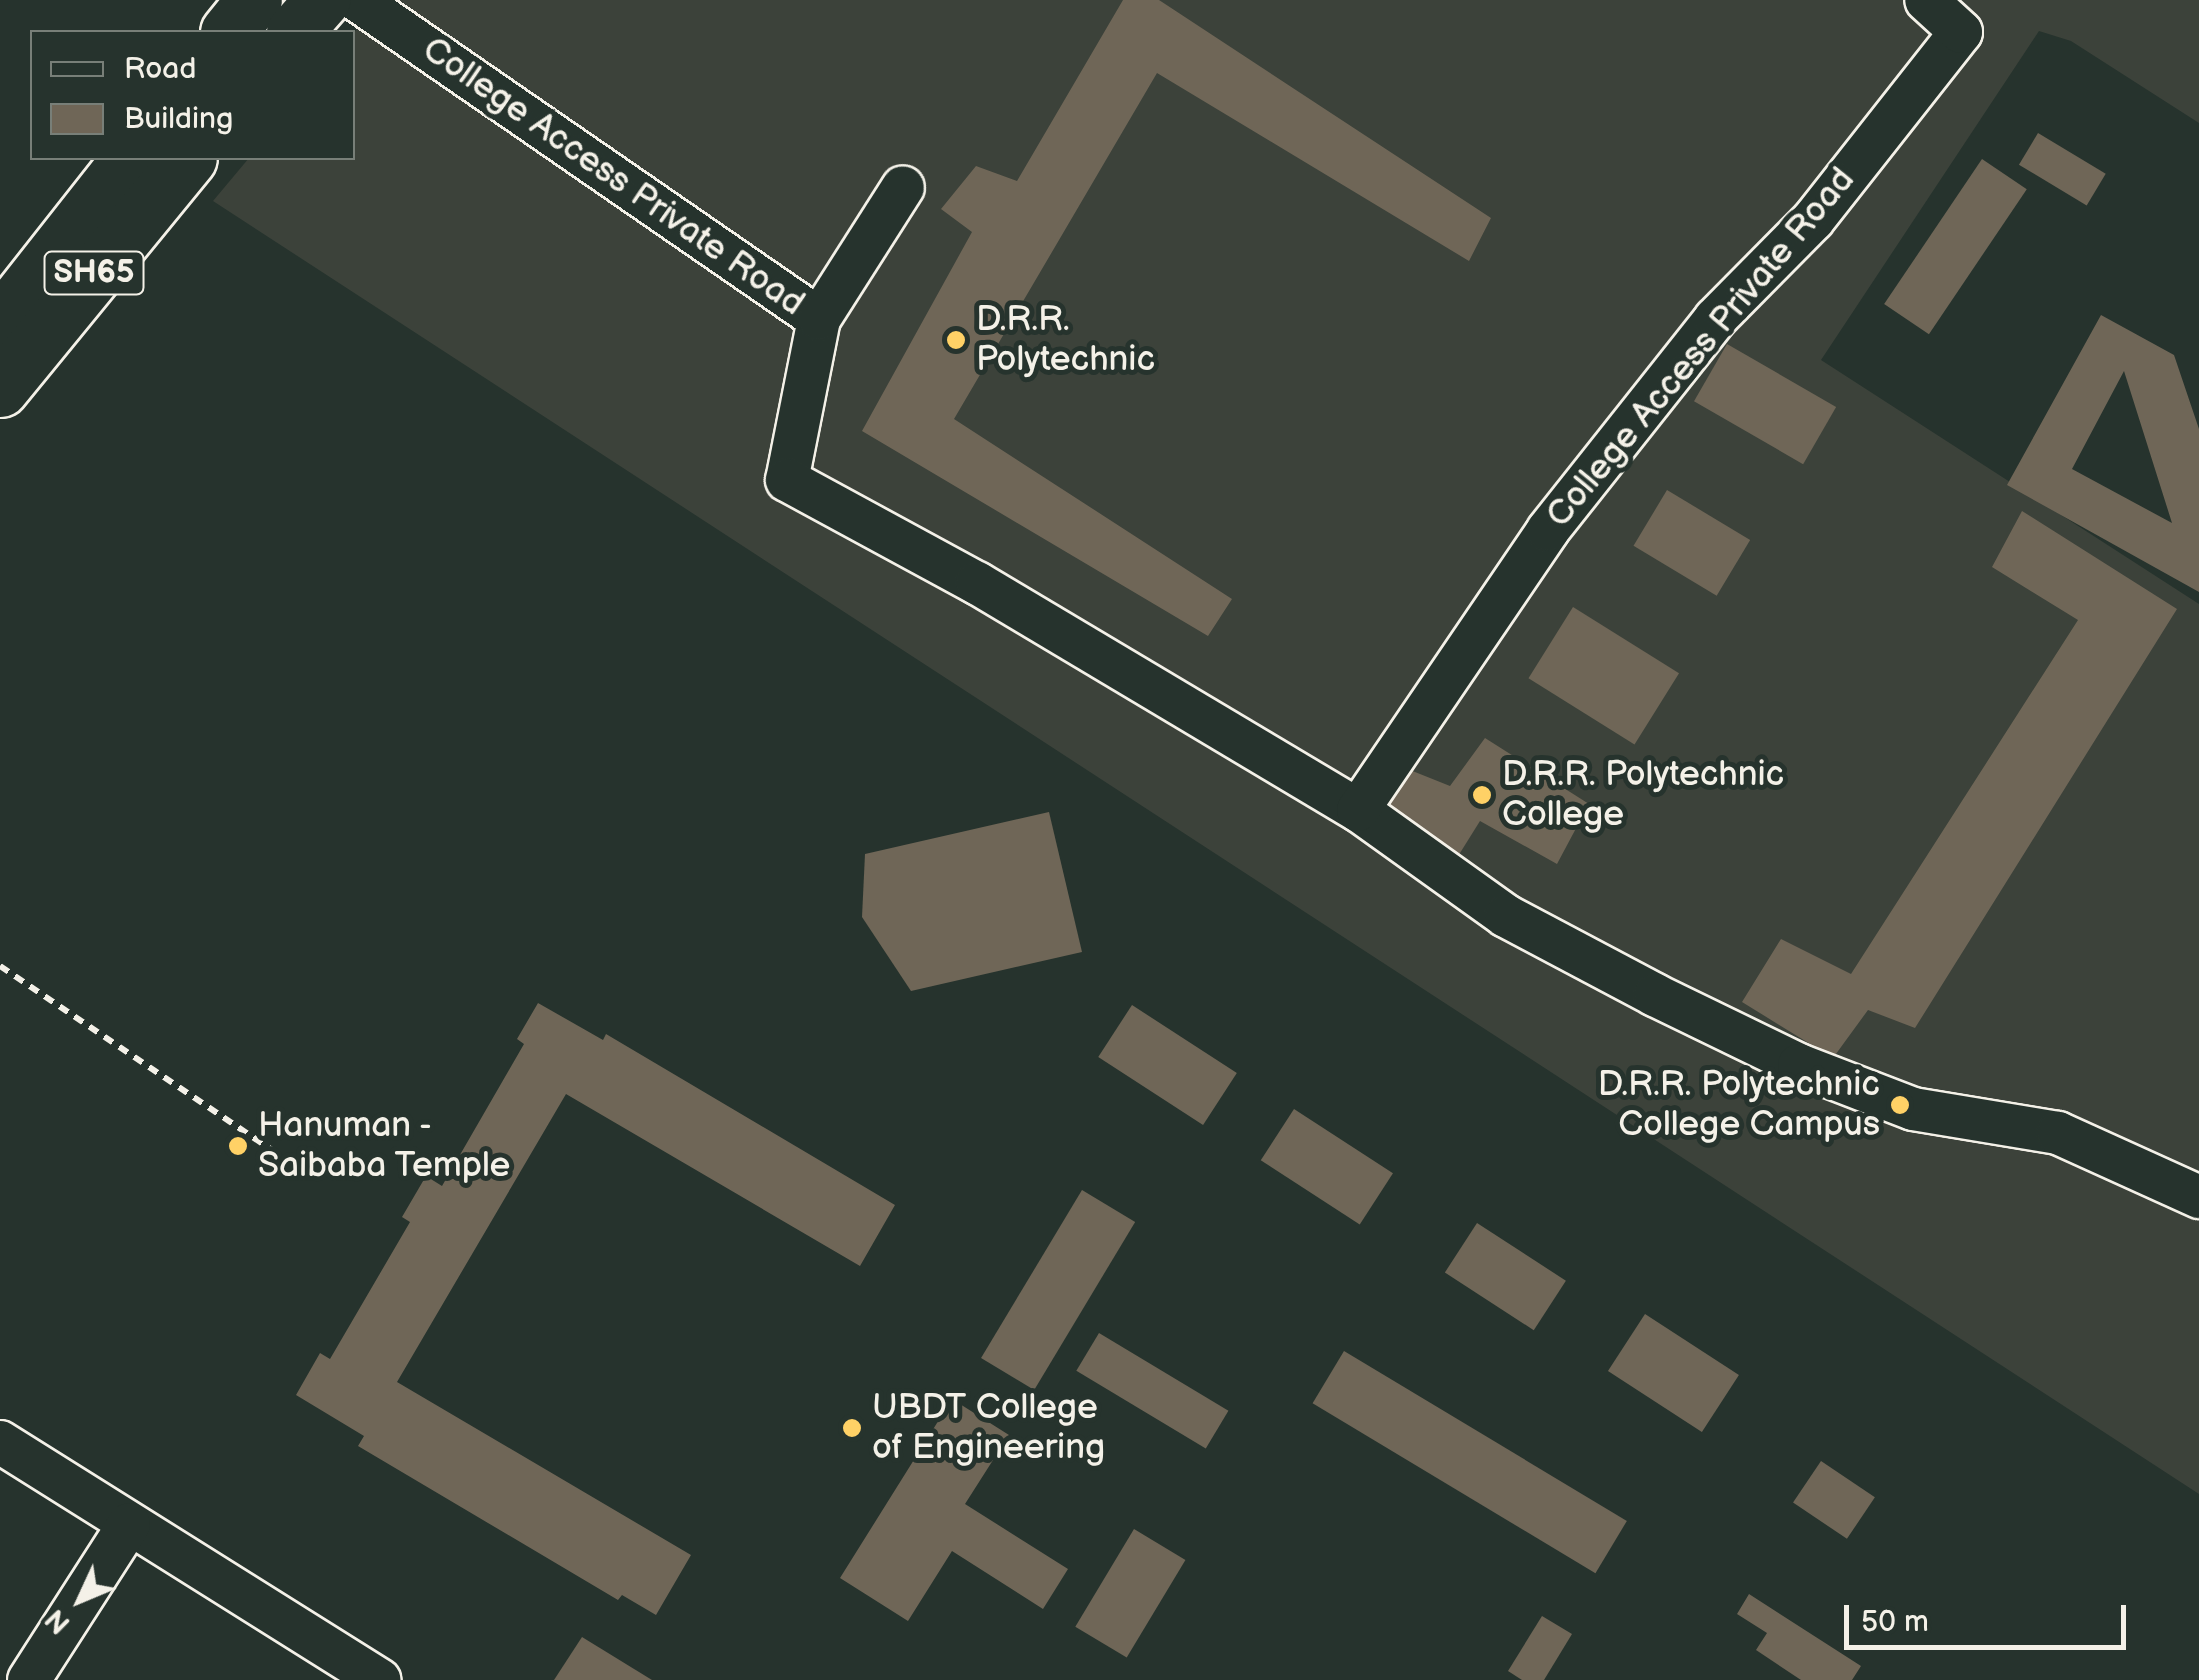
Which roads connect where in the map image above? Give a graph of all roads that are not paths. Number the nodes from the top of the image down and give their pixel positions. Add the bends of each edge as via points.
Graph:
1 (254, 0) edge
2 (322, 0) edge
3 (357, 0) edge
4 (1926, 0) edge
5 (230, 30) edge
6 (296, 30) edge
7 (128, 160) edge
8 (187, 160) edge
9 (904, 187) dead end
10 (819, 319) junction
11 (0, 323) edge
12 (0, 390) edge
13 (1358, 810) junction
14 (2199, 1197) edge
15 (0, 1442) edge
16 (130, 1524) junction
17 (29, 1680) edge
18 (380, 1680) edge

1 - 5 main road
2 - 6 main road
3 - 10 street, College Access Private Road
4 - 13 street, College Access Private Road via 1961,32 1813,220 1715,320 1548,530
7 - 11 main road
8 - 12 main road, SH65
9 - 10 street, College Access Private Road
10 - 13 street, College Access Private Road via 787,480 977,582
13 - 14 street, College Access Private Road via 1506,916 1799,1065 1914,1109 2058,1133
15 - 16 street
16 - 17 street
16 - 18 street

